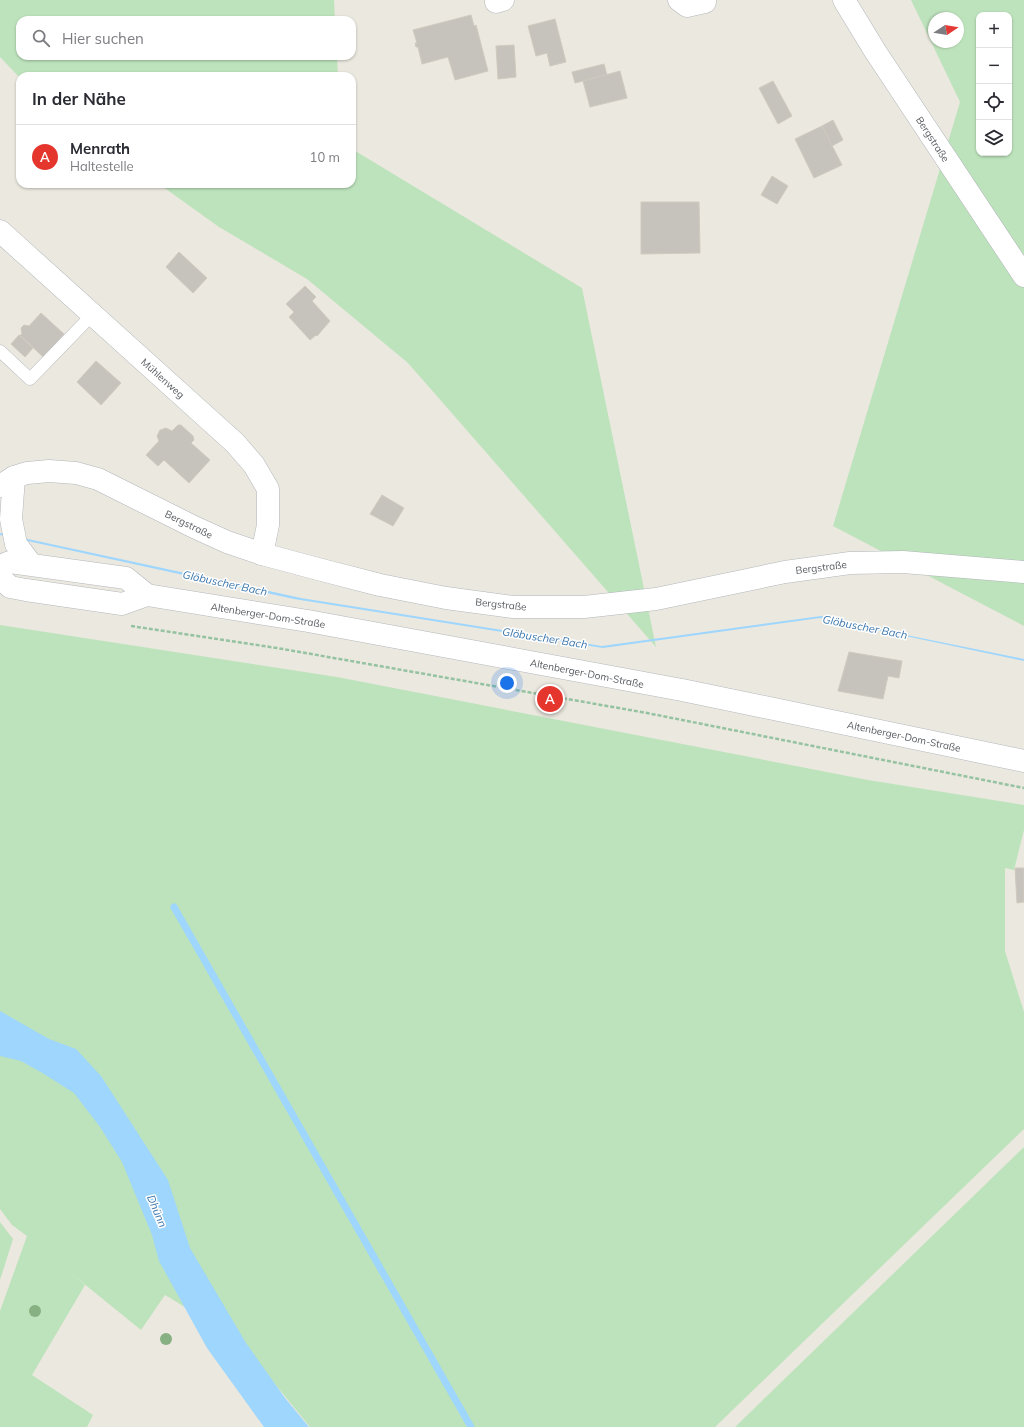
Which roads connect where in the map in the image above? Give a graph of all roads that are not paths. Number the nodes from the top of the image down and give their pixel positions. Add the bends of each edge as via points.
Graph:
1 (679, 0) edge
2 (705, 0) edge
3 (844, 0) edge
4 (0, 231) edge
5 (1024, 276) edge
6 (92, 314) junction
7 (0, 351) edge
8 (7, 481) edge
9 (262, 554) junction
10 (31, 564) junction
11 (0, 566) edge
12 (1024, 572) edge
13 (0, 577) edge
14 (147, 595) junction
15 (1024, 761) edge

1 - 2 street via 686,6
3 - 5 street, Bergstraße
4 - 6 street, Mühlenweg
6 - 7 lane via 30,379
6 - 9 street, Mühlenweg via 235,443 254,465 268,489 268,525
8 - 9 street, Bergstraße via 27,473 49,471 76,473 98,479 194,527
8 - 10 street via 16,544
9 - 12 street, Bergstraße via 380,585 512,607 584,607 656,599 785,572 850,563 903,562
10 - 11 street, Altenberger-Dom-Straße via 10,562
10 - 14 street, Altenberger-Dom-Straße via 126,578
13 - 14 street, Altenberger-Dom-Straße via 10,587 122,604
14 - 15 street, Altenberger-Dom-Straße via 308,621 675,689

